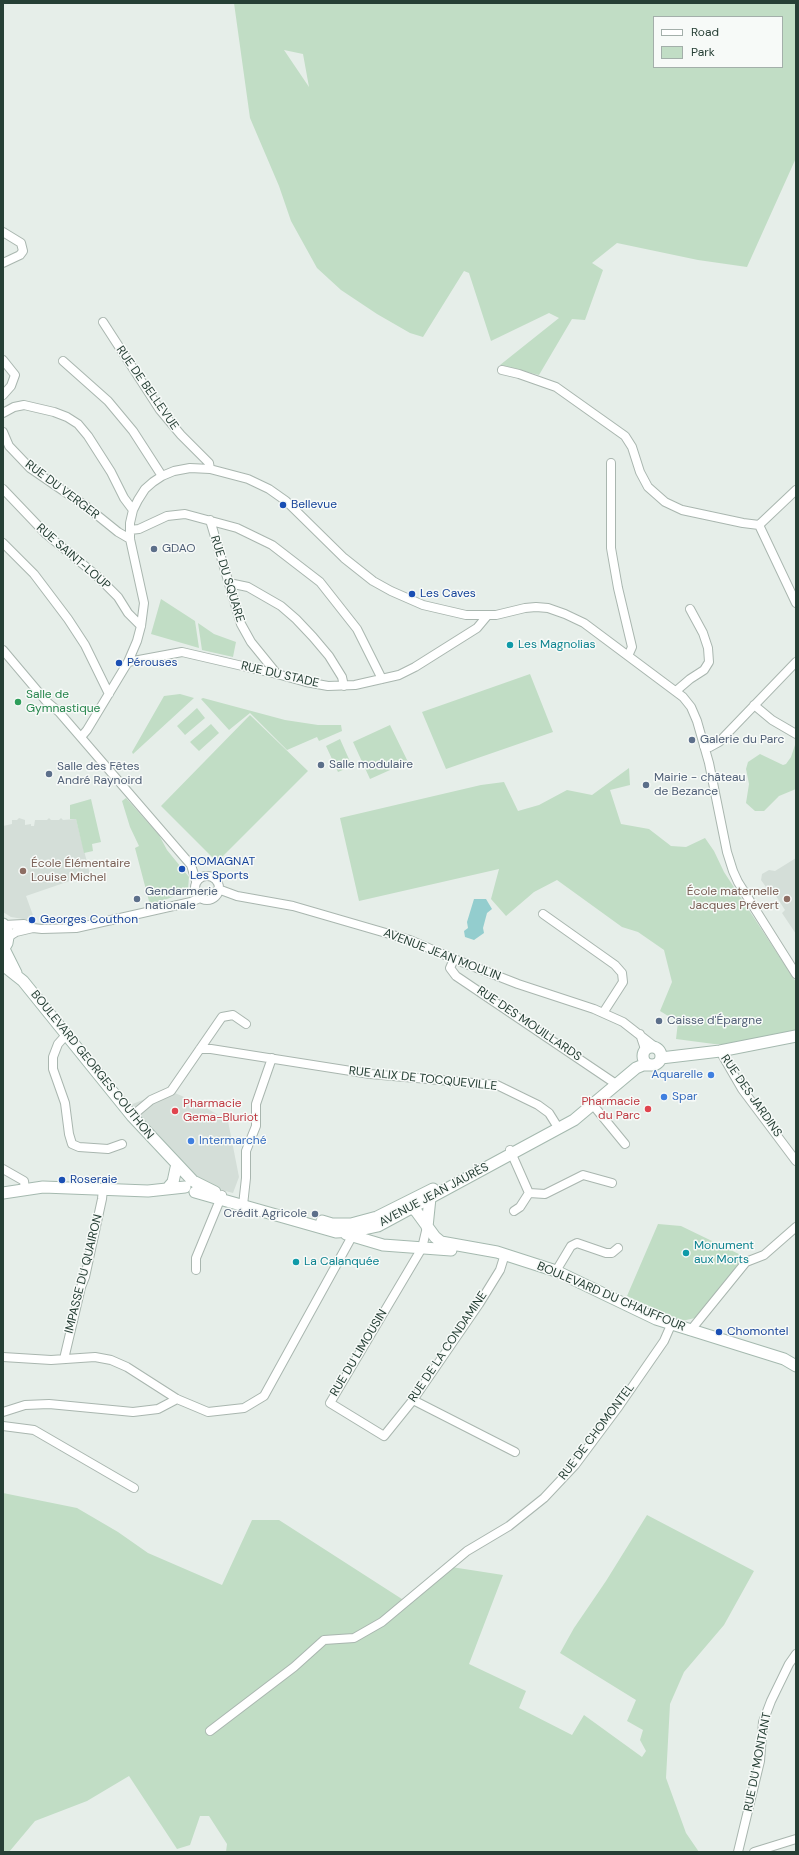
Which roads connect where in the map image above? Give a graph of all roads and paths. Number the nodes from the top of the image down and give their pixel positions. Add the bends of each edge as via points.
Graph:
1 (3, 232) edge
2 (3, 263) edge
3 (103, 322) dead end
4 (3, 360) edge
5 (63, 361) dead end
6 (502, 370) dead end
7 (3, 395) edge
8 (3, 413) edge
9 (3, 432) edge
10 (611, 463) dead end
11 (210, 469) junction
12 (162, 476) junction
13 (3, 489) edge
14 (796, 490) edge
15 (133, 510) junction
16 (210, 520) junction
17 (759, 525) junction
18 (130, 535) junction
19 (3, 543) edge
20 (229, 583) junction
21 (796, 603) edge
22 (690, 609) dead end
23 (487, 616) junction
24 (140, 626) junction
25 (3, 650) edge
26 (628, 656) junction
27 (128, 662) junction
28 (796, 662) edge
29 (277, 674) junction
30 (382, 679) junction
31 (344, 686) junction
32 (676, 691) junction
33 (109, 694) junction
34 (754, 706) junction
35 (796, 734) edge
36 (81, 737) junction
37 (704, 746) junction
38 (190, 865) junction
39 (206, 876) junction
40 (196, 885) junction
41 (218, 889) junction
42 (237, 896) junction
43 (200, 898) junction
44 (212, 898) junction
45 (178, 904) junction
46 (543, 914) dead end
47 (4, 924) edge
48 (33, 928) junction
49 (8, 937) junction
50 (3, 950) edge
51 (454, 959) junction
52 (3, 965) edge
53 (796, 974) edge
54 (17, 976) junction
55 (602, 1013) junction
56 (246, 1024) dead end
57 (66, 1035) junction
58 (796, 1036) edge
59 (200, 1049) junction
60 (717, 1052) junction
61 (648, 1055) junction
62 (272, 1058) junction
63 (615, 1083) junction
64 (593, 1105) junction
65 (132, 1116) junction
66 (558, 1126) junction
67 (122, 1144) dead end
68 (625, 1144) dead end
69 (511, 1152) junction
70 (166, 1154) junction
71 (796, 1161) edge
72 (176, 1168) junction
73 (3, 1169) edge
74 (612, 1183) dead end
75 (190, 1186) junction
76 (25, 1189) junction
77 (103, 1189) junction
78 (167, 1189) junction
79 (148, 1190) junction
80 (3, 1193) edge
81 (530, 1193) junction
82 (221, 1197) junction
83 (430, 1198) junction
84 (243, 1203) junction
85 (408, 1206) junction
86 (514, 1211) dead end
87 (378, 1222) junction
88 (427, 1227) junction
89 (796, 1227) edge
90 (352, 1230) junction
91 (383, 1245) junction
92 (422, 1248) junction
93 (618, 1248) dead end
94 (470, 1249) junction
95 (505, 1254) junction
96 (196, 1270) dead end
97 (556, 1271) junction
98 (671, 1325) junction
99 (690, 1331) junction
100 (3, 1357) edge
101 (64, 1359) junction
102 (796, 1366) edge
103 (177, 1399) junction
104 (413, 1400) junction
105 (3, 1412) edge
106 (3, 1426) edge
107 (384, 1436) joint
108 (516, 1452) dead end
109 (134, 1488) dead end
110 (796, 1654) edge
111 (210, 1731) dead end
112 (796, 1839) edge
113 (738, 1852) edge
114 (754, 1852) edge

1 - 2 street via 21,243 22,251 20,255
3 - 11 street, RUE DE BELLEVUE via 160,410 180,435 209,463
4 - 7 street via 15,374 11,386
5 - 12 street via 108,401
6 - 17 street via 556,387 625,436 648,487 665,502 682,510
8 - 15 street via 24,405 54,412 78,424
9 - 18 street, RUE DU VERGER via 9,446 30,468 118,532
10 - 26 street via 611,548 632,647
11 - 12 street via 182,469
11 - 23 street via 248,479 276,493 298,511 344,558 391,591 436,609
12 - 15 street via 145,489
13 - 24 street, RUE SAINT-LOUP via 46,534 96,575 118,597
14 - 17 street
15 - 18 street
16 - 18 street via 176,514
16 - 20 street, RUE DU SQUARE
16 - 30 street via 237,528 272,545 320,582 357,629
17 - 21 street
18 - 24 street via 144,603
19 - 33 street via 34,574 68,619 85,645
20 - 29 street, RUE DU SQUARE via 241,624 251,642
20 - 31 street via 248,587 296,619 329,656 342,677
22 - 32 street via 703,633 709,662 704,670
23 - 26 street via 525,608 548,608 579,620
23 - 30 street, RUE DU STADE via 477,628 415,667 399,675
24 - 27 street
25 - 36 street
26 - 32 street
27 - 29 street, RUE DU STADE via 182,652
27 - 33 street
28 - 34 street
29 - 31 street, RUE DU STADE via 328,686
30 - 31 street, RUE DU STADE
32 - 37 street via 694,713
33 - 36 street
34 - 35 street
34 - 37 street via 719,742 710,747
36 - 38 street
37 - 53 street via 733,871
38 - 39 street
38 - 40 street
39 - 40 street
39 - 41 street via 213,878
40 - 43 street
40 - 45 street
41 - 42 street, AVENUE JEAN MOULIN
41 - 44 street
42 - 44 street, AVENUE JEAN MOULIN
42 - 51 street, AVENUE JEAN MOULIN via 293,906 410,940
43 - 44 street
43 - 45 street
45 - 48 street via 85,927
46 - 55 street via 615,964 622,973 623,982
47 - 48 street via 24,924
47 - 49 main road
48 - 49 street
49 - 50 main road
50 - 54 main road, BOULEVARD GEORGES COUTHON
51 - 55 street, AVENUE JEAN MOULIN
51 - 63 street, RUE DES MOUILLARDS via 450,968 456,976
52 - 54 main road, BOULEVARD GEORGES COUTHON
54 - 57 main road, BOULEVARD GEORGES COUTHON
55 - 61 street, AVENUE JEAN MOULIN via 623,1022 639,1034
56 - 59 street via 233,1015 222,1017
57 - 65 main road, BOULEVARD GEORGES COUTHON
57 - 67 street via 58,1044 53,1057 53,1069 65,1103 72,1144 79,1147 108,1149
58 - 60 main road
59 - 62 street, RUE ALIX DE TOCQUEVILLE
59 - 65 street via 171,1091 151,1100
60 - 61 main road, AVENUE JEAN JAURÈS via 661,1058 657,1064
60 - 71 street, RUE DES JARDINS
61 - 63 main road, AVENUE JEAN JAURÈS
62 - 66 street, RUE ALIX DE TOCQUEVILLE via 370,1074 496,1085 538,1105 549,1113
62 - 84 street via 256,1104 256,1126 246,1151
63 - 64 main road, AVENUE JEAN JAURÈS
63 - 66 main road, AVENUE JEAN JAURÈS
64 - 66 main road, AVENUE JEAN JAURÈS via 574,1120
64 - 68 street
65 - 70 main road, BOULEVARD GEORGES COUTHON
66 - 69 main road, AVENUE JEAN JAURÈS
69 - 81 street
69 - 83 main road, AVENUE JEAN JAURÈS
69 - 85 main road, AVENUE JEAN JAURÈS
70 - 72 main road, BOULEVARD GEORGES COUTHON
70 - 75 main road, BOULEVARD GEORGES COUTHON via 181,1166
72 - 75 main road, BOULEVARD GEORGES COUTHON
72 - 78 main road via 173,1182
73 - 76 street via 24,1181
74 - 81 street via 583,1175 545,1194
75 - 78 main road, AVENUE JEAN JAURÈS
75 - 79 main road, AVENUE JEAN JAURÈS via 167,1194
75 - 82 main road, AVENUE JEAN JAURÈS
76 - 77 main road, AVENUE JEAN JAURÈS
76 - 80 main road, AVENUE JEAN JAURÈS
77 - 79 main road, AVENUE JEAN JAURÈS
77 - 101 street, IMPASSE DU QUAIRON
78 - 79 main road, AVENUE JEAN JAURÈS
81 - 86 street
82 - 84 main road, AVENUE JEAN JAURÈS
82 - 96 street via 196,1258
83 - 85 main road, AVENUE JEAN JAURÈS
83 - 88 main road
84 - 90 main road, AVENUE JEAN JAURÈS
84 - 90 main road, AVENUE JEAN JAURÈS via 336,1232
85 - 87 main road
85 - 88 main road
87 - 90 main road, AVENUE JEAN JAURÈS
87 - 91 main road via 378,1232
88 - 92 street
88 - 94 main road via 441,1242
89 - 99 street via 764,1255 746,1262
90 - 91 main road
90 - 103 street via 264,1396 244,1408 208,1412
91 - 92 main road
92 - 94 main road
92 - 107 street, RUE DU LIMOUSIN via 330,1403
93 - 97 street via 612,1253 606,1253 577,1243 571,1246
94 - 95 main road, BOULEVARD DU CHAUFFOUR
95 - 97 main road, BOULEVARD DU CHAUFFOUR
95 - 104 street, RUE DE LA CONDAMINE via 500,1270 479,1304
97 - 98 main road, BOULEVARD DU CHAUFFOUR
98 - 99 main road, BOULEVARD DU CHAUFFOUR
98 - 111 street, RUE DE CHOMONTEL via 664,1341 575,1466 544,1498 509,1526 467,1551 382,1622 354,1638 324,1640 294,1667
99 - 102 main road, BOULEVARD DU CHAUFFOUR via 784,1359
100 - 101 street
101 - 103 street via 88,1357 111,1360 127,1367
103 - 105 street via 158,1408 133,1412 49,1404 25,1405
104 - 107 street, RUE DE LA CONDAMINE
104 - 108 street
106 - 109 street via 34,1430
110 - 113 street, RUE DU MONTANT via 774,1694 763,1722 760,1761
112 - 114 street

